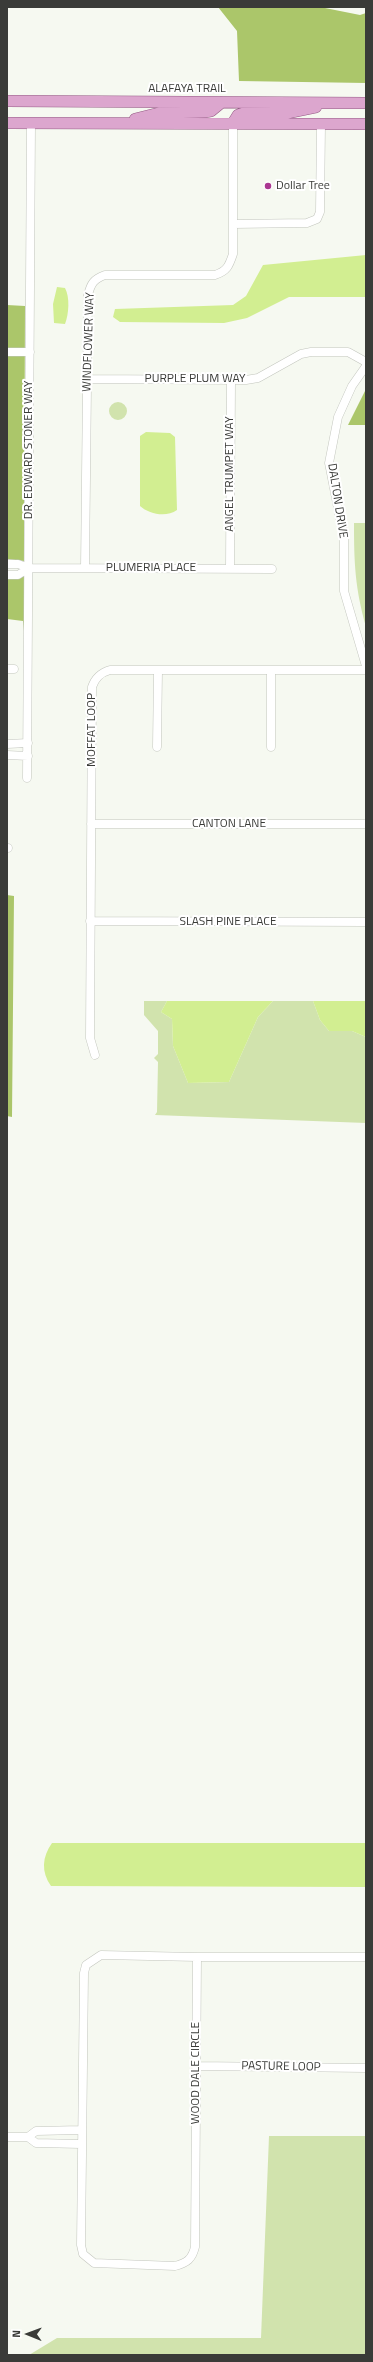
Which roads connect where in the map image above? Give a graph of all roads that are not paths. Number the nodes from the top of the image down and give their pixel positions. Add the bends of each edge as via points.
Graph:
1 (7, 101) edge
2 (222, 102) junction
3 (338, 103) junction
4 (366, 103) edge
5 (7, 123) edge
6 (31, 123) junction
7 (119, 123) junction
8 (233, 123) junction
9 (321, 124) junction
10 (366, 124) edge
11 (233, 224) junction
12 (7, 352) edge
13 (30, 352) junction
14 (366, 362) edge
15 (366, 366) edge
16 (87, 378) junction
17 (231, 380) junction
18 (7, 564) edge
19 (29, 568) junction
20 (86, 568) junction
21 (230, 569) junction
22 (272, 569) dead end
23 (7, 575) edge
24 (366, 666) edge
25 (158, 670) junction
26 (366, 670) edge
27 (271, 671) junction
28 (28, 743) junction
29 (7, 744) edge
30 (157, 747) dead end
31 (271, 747) dead end
32 (7, 755) edge
33 (28, 756) junction
34 (28, 778) dead end
35 (92, 824) junction
36 (366, 824) edge
37 (90, 921) junction
38 (366, 922) edge
39 (95, 1055) dead end
40 (197, 1957) junction
41 (366, 1957) edge
42 (196, 2066) junction
43 (366, 2068) edge
44 (54, 2130) junction
45 (81, 2130) junction
46 (7, 2137) edge
47 (28, 2137) junction
48 (54, 2144) junction
49 (81, 2144) junction

1 - 2 main road, ALAFAYA TRAIL
2 - 3 main road, ALAFAYA TRAIL
2 - 7 main road via 211,111 159,113
3 - 4 main road, ALAFAYA TRAIL
3 - 8 main road via 287,113 244,113 238,115
5 - 6 main road
6 - 7 main road
6 - 13 street, DR. EDWARD STONER WAY
7 - 8 main road
8 - 9 main road
8 - 11 street, WINDFLOWER WAY
9 - 10 main road
9 - 11 street via 320,212 317,219 307,223
11 - 16 street, WINDFLOWER WAY via 233,254 224,272 215,275 106,275 96,278 90,285 88,295
12 - 13 street
13 - 19 street, DR. EDWARD STONER WAY
14 - 17 street, PURPLE PLUM WAY via 348,352 311,352 301,354 258,378
15 - 24 street, DALTON DRIVE via 352,386 338,417 329,463 344,539 344,591
16 - 17 street, PURPLE PLUM WAY
16 - 20 street, WINDFLOWER WAY
17 - 21 street, ANGEL TRUMPET WAY
18 - 19 street
19 - 20 street, PLUMERIA PLACE
19 - 23 street via 18,575
19 - 28 street, DR. EDWARD STONER WAY
20 - 21 street, PLUMERIA PLACE
21 - 22 street, PLUMERIA PLACE
25 - 27 street, MOFFAT LOOP
25 - 30 street
25 - 35 street, MOFFAT LOOP via 110,670 95,679 92,688
26 - 27 street, MOFFAT LOOP
27 - 31 street
28 - 29 street
28 - 33 street, DR. EDWARD STONER WAY
32 - 33 street
33 - 34 street, DR. EDWARD STONER WAY
35 - 36 street, CANTON LANE
35 - 37 street, MOFFAT LOOP
37 - 38 street, SLASH PINE PLACE
37 - 39 street, MOFFAT LOOP via 90,1038
40 - 41 street
40 - 42 street, WOOD DALE CIRCLE
40 - 45 street, WOOD DALE CIRCLE via 101,1955 86,1965
42 - 43 street, PASTURE LOOP
42 - 49 street, WOOD DALE CIRCLE via 195,2247 192,2256 185,2263 176,2266 103,2264 87,2259 81,2245
44 - 45 street
44 - 47 street via 36,2131
44 - 48 street
45 - 49 street, WOOD DALE CIRCLE
46 - 47 street
47 - 48 street via 36,2143
48 - 49 street

